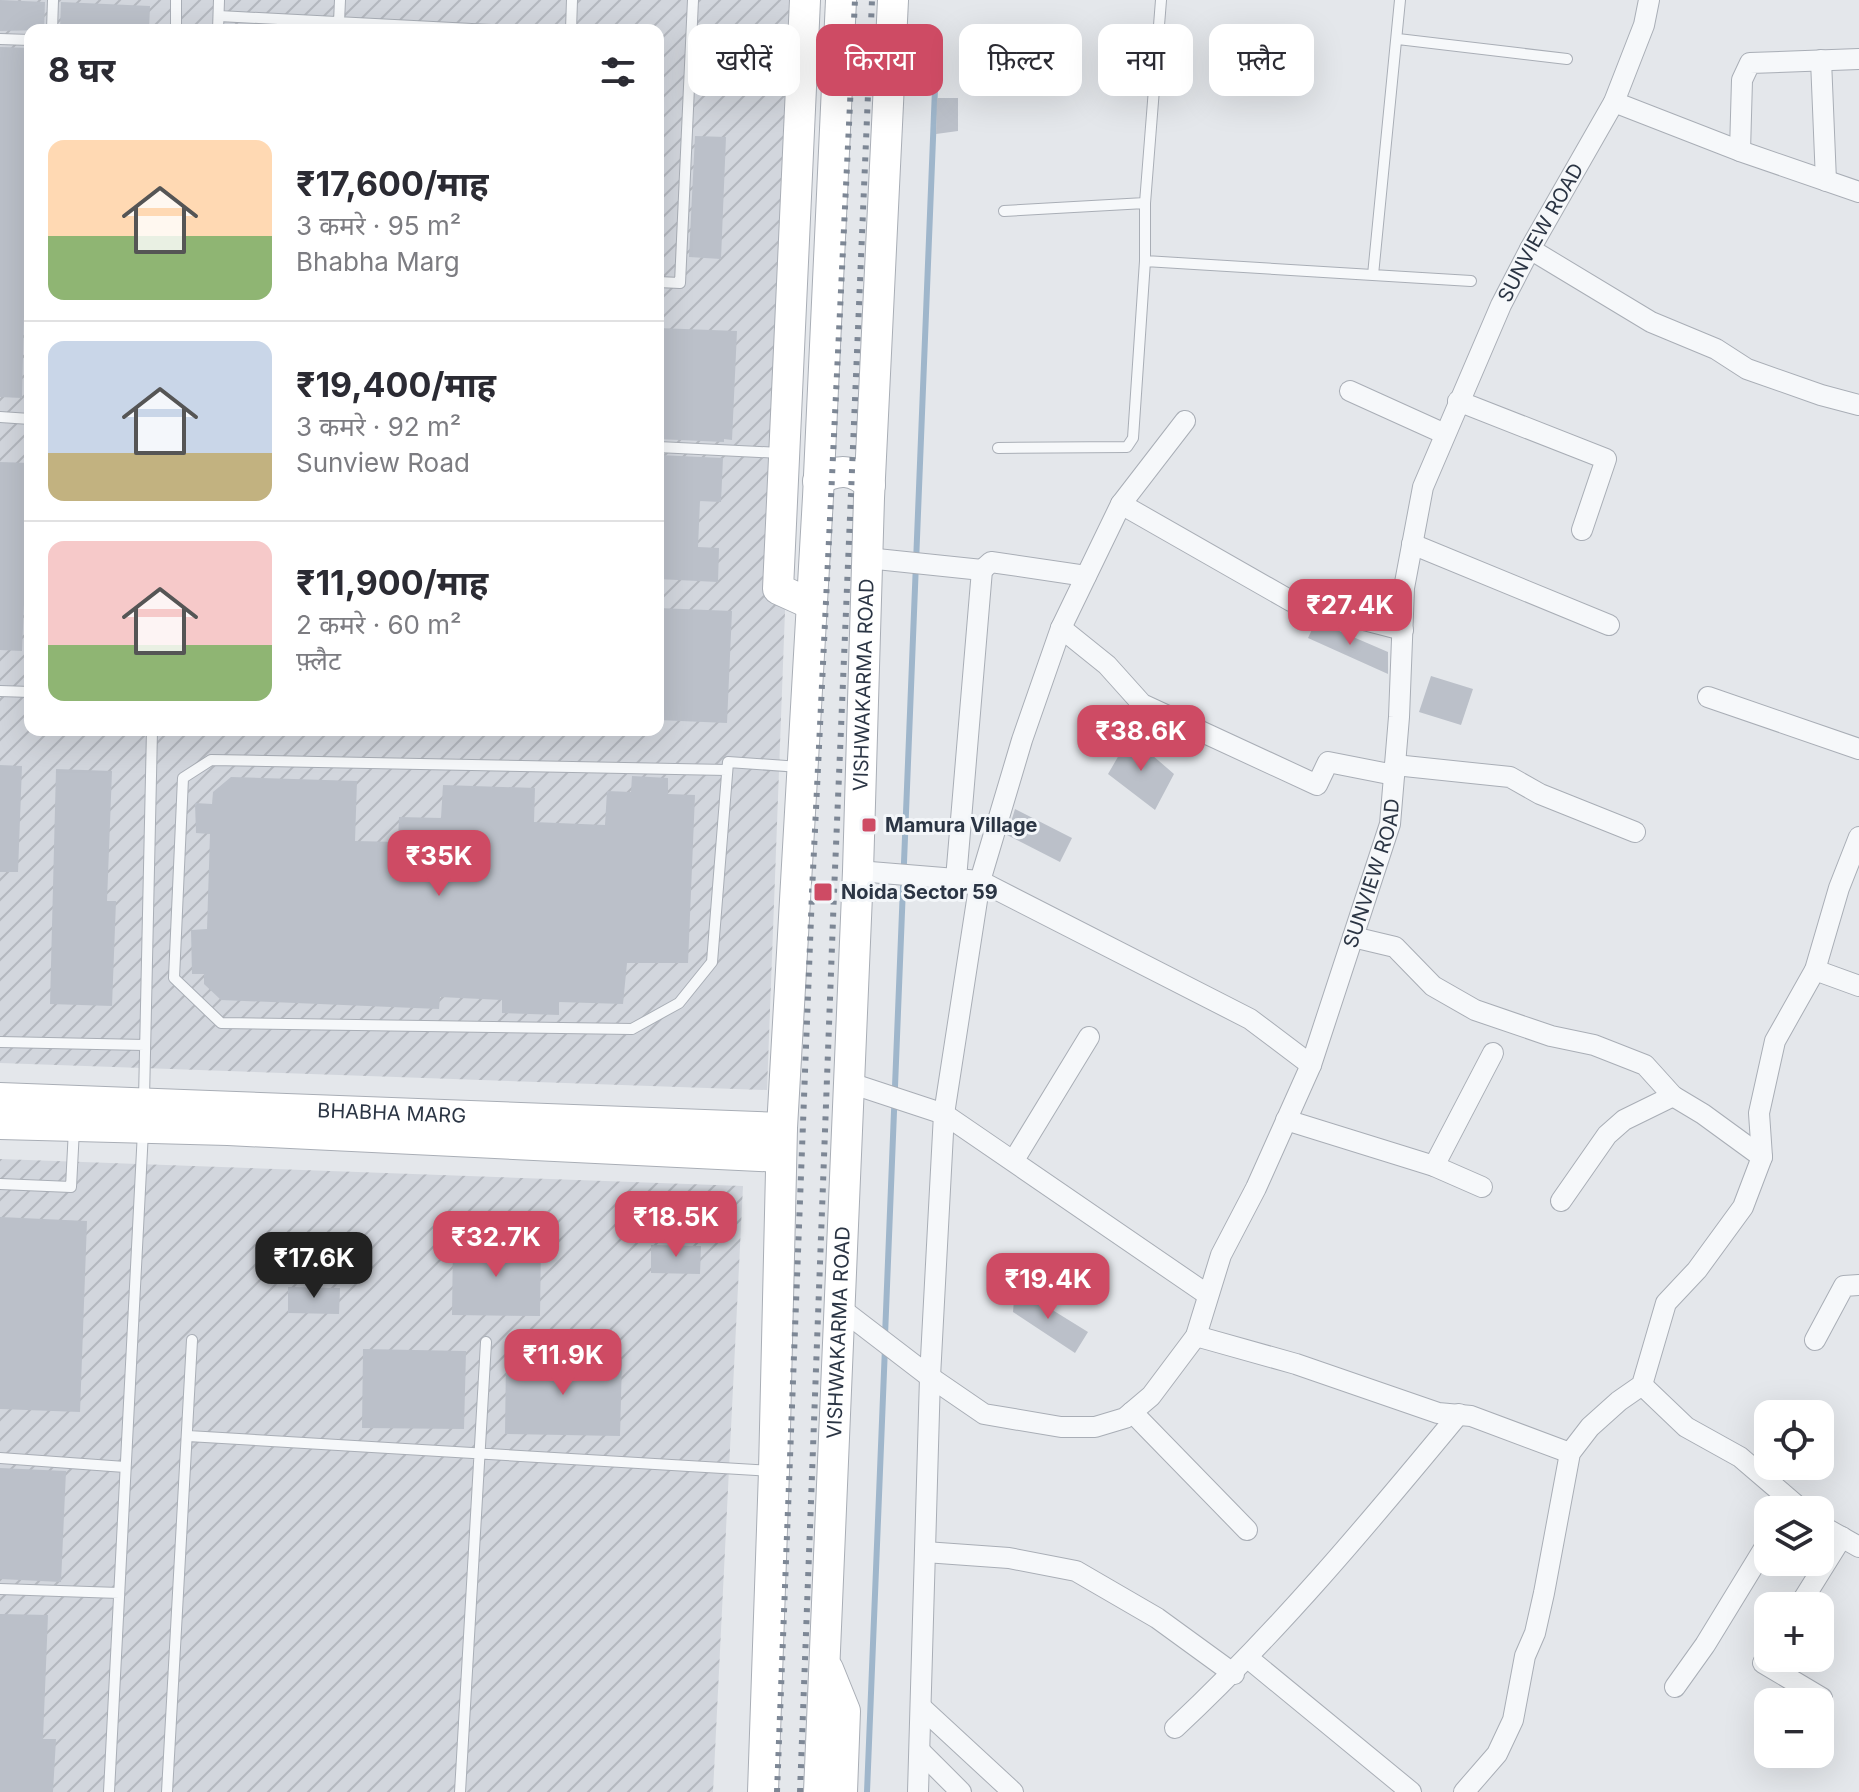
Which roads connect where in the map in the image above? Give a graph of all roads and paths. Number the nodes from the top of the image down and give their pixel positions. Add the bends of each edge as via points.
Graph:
1 (53, 0) edge
2 (176, 0) edge
3 (219, 0) edge
4 (340, 0) edge
5 (572, 0) edge
6 (693, 0) edge
7 (805, 0) edge
8 (841, 0) edge
9 (1161, 0) edge
10 (1400, 0) edge
11 (1649, 0) edge
12 (894, 1) edge
13 (219, 16) junction
14 (339, 22) junction
15 (52, 24) edge
16 (176, 24) edge
17 (218, 24) edge
18 (377, 24) edge
19 (571, 24) edge
20 (840, 24) edge
21 (0, 39) edge
22 (804, 39) junction
23 (816, 39) edge
24 (1398, 39) junction
25 (24, 40) edge
26 (1567, 59) dead end
27 (1859, 59) edge
28 (1821, 60) junction
29 (836, 96) edge
30 (1614, 102) junction
31 (1740, 151) junction
32 (1826, 181) junction
33 (1859, 192) edge
34 (1145, 203) junction
35 (1004, 211) dead end
36 (1530, 249) junction
37 (1145, 261) junction
38 (1373, 275) junction
39 (1471, 281) dead end
40 (664, 282) edge
41 (789, 341) junction
42 (824, 353) junction
43 (1350, 391) dead end
44 (1458, 401) junction
45 (1859, 405) edge
46 (0, 417) edge
47 (24, 419) edge
48 (1185, 421) dead end
49 (821, 423) junction
50 (873, 424) junction
51 (1445, 434) junction
52 (664, 447) edge
53 (998, 448) dead end
54 (784, 453) junction
55 (818, 481) junction
56 (870, 485) junction
57 (1121, 504) junction
58 (1582, 530) dead end
59 (1412, 544) junction
60 (867, 558) junction
61 (982, 570) junction
62 (1086, 576) junction
63 (811, 604) junction
64 (1609, 625) dead end
65 (1061, 628) junction
66 (1403, 630) junction
67 (0, 691) edge
68 (24, 692) edge
69 (1708, 697) dead end
70 (152, 736) edge
71 (1859, 749) edge
72 (802, 767) junction
73 (727, 770) junction
74 (1395, 770) junction
75 (1635, 832) dead end
76 (1859, 837) edge
77 (858, 871) junction
78 (956, 879) junction
79 (980, 881) junction
80 (1353, 937) junction
81 (1815, 970) junction
82 (1859, 986) edge
83 (1089, 1037) dead end
84 (0, 1042) edge
85 (145, 1045) junction
86 (1493, 1053) dead end
87 (1311, 1065) junction
88 (847, 1082) junction
89 (1673, 1096) junction
90 (0, 1098) edge
91 (944, 1114) junction
92 (143, 1116) junction
93 (1286, 1120) junction
94 (0, 1124) edge
95 (74, 1127) junction
96 (782, 1143) junction
97 (1762, 1157) junction
98 (1014, 1160) junction
99 (1434, 1166) junction
100 (0, 1184) edge
101 (1482, 1187) dead end
102 (1561, 1201) dead end
103 (1859, 1285) edge
104 (1208, 1295) junction
105 (840, 1308) junction
106 (1196, 1336) junction
107 (192, 1340) dead end
108 (1815, 1340) dead end
109 (486, 1342) dead end
110 (930, 1377) junction
111 (1642, 1385) junction
112 (1132, 1412) junction
113 (1459, 1414) junction
114 (188, 1436) junction
115 (1570, 1453) junction
116 (478, 1455) junction
117 (0, 1458) edge
118 (125, 1467) junction
119 (774, 1471) junction
120 (1782, 1496) edge
121 (1247, 1530) dead end
122 (1834, 1533) edge
123 (1855, 1544) edge
124 (925, 1552) junction
125 (1754, 1565) edge
126 (0, 1589) edge
127 (1812, 1592) edge
128 (119, 1593) junction
129 (767, 1658) junction
130 (1248, 1658) junction
131 (825, 1659) junction
132 (1778, 1672) edge
133 (1234, 1674) junction
134 (1675, 1687) dead end
135 (1805, 1688) edge
136 (921, 1707) junction
137 (1175, 1728) dead end
138 (920, 1751) junction
139 (109, 1792) edge
140 (167, 1792) edge
141 (460, 1792) edge
142 (744, 1792) edge
143 (763, 1792) edge
144 (819, 1792) edge
145 (842, 1792) edge
146 (918, 1792) edge
147 (961, 1792) edge
148 (1013, 1792) edge
149 (1411, 1792) edge
150 (1464, 1792) edge

1 - 15 lane
2 - 16 lane
3 - 13 lane
4 - 14 lane
5 - 19 lane
6 - 40 lane via 680,283
7 - 22 main road
8 - 20 main road
9 - 34 lane
10 - 24 lane
11 - 30 street, SUNVIEW ROAD
12 - 50 main road, VISHWAKARMA ROAD
13 - 14 lane
13 - 17 lane
14 - 18 lane
21 - 25 lane
22 - 23 main road
22 - 41 main road
24 - 26 lane
24 - 38 lane
27 - 28 street
28 - 31 street via 1750,63 1742,80
28 - 32 street
29 - 42 main road
30 - 31 street
30 - 36 street, SUNVIEW ROAD
31 - 32 street
32 - 33 street
34 - 35 lane
34 - 37 lane
36 - 44 street, SUNVIEW ROAD
36 - 45 street via 1651,322 1716,349 1747,369
37 - 38 lane
37 - 53 lane via 1130,444
38 - 39 lane
41 - 42 main road
41 - 54 main road
42 - 49 main road
43 - 51 street
44 - 51 street, SUNVIEW ROAD
44 - 58 street via 1606,459
46 - 47 lane
48 - 57 street
49 - 50 main road via 830,433 847,437 862,434
49 - 55 main road
50 - 56 main road, VISHWAKARMA ROAD
51 - 59 street, SUNVIEW ROAD via 1423,487
52 - 54 lane
54 - 63 main road via 778,589
55 - 56 main road via 843,471 860,475
55 - 63 main road
56 - 60 main road, VISHWAKARMA ROAD
57 - 62 street
57 - 66 street via 1291,601
59 - 64 street
59 - 66 street, SUNVIEW ROAD
60 - 61 street
60 - 77 main road, VISHWAKARMA ROAD
61 - 62 street via 991,562
61 - 78 street
62 - 65 street
63 - 72 main road
65 - 74 street via 1107,665 1142,704 1317,785 1328,762
65 - 79 street
66 - 74 street, SUNVIEW ROAD
67 - 68 lane
69 - 71 street
70 - 85 lane
72 - 73 lane via 728,762
72 - 96 main road
73 - 73 lane via 712,962 679,1003 632,1029 221,1023 174,978 183,778 211,760
74 - 75 street via 1510,777
74 - 80 street, SUNVIEW ROAD via 1390,824
76 - 81 street
77 - 78 street
77 - 88 main road, VISHWAKARMA ROAD
78 - 79 street
79 - 87 street via 1250,1019
79 - 91 street
80 - 87 street, SUNVIEW ROAD
80 - 89 street via 1395,947 1433,986 1475,1010 1645,1065
81 - 82 street
81 - 97 street via 1775,1041 1759,1113
83 - 98 street
84 - 85 lane
85 - 92 lane
86 - 99 street
87 - 93 street, SUNVIEW ROAD
88 - 91 street
88 - 105 main road, VISHWAKARMA ROAD
89 - 97 street
89 - 102 street via 1624,1120 1607,1135
90 - 92 main road, BHABHA MARG
91 - 98 street
91 - 110 street
92 - 95 main road, BHABHA MARG
92 - 96 main road, BHABHA MARG via 228,1130
92 - 118 lane
93 - 99 street
93 - 104 street, SUNVIEW ROAD via 1221,1255
94 - 95 main road, BHABHA MARG
95 - 100 lane via 71,1187
96 - 119 main road
97 - 111 street via 1743,1207 1666,1303
98 - 104 street
99 - 101 street
103 - 108 street via 1844,1286
104 - 106 street, SUNVIEW ROAD
105 - 110 street, SUNVIEW ROAD
105 - 131 main road, VISHWAKARMA ROAD
106 - 112 street, SUNVIEW ROAD via 1151,1396
106 - 113 street via 1438,1413
107 - 114 lane
109 - 116 lane
110 - 112 street, SUNVIEW ROAD via 984,1414 1095,1427
110 - 124 street
111 - 115 street via 1590,1427
111 - 120 street via 1686,1427 1740,1457
112 - 121 street
113 - 115 street
113 - 130 street
114 - 116 lane
114 - 140 lane
115 - 150 street via 1513,1720 1497,1754
116 - 119 lane
116 - 141 lane
117 - 118 lane
118 - 128 lane
119 - 129 main road
122 - 123 street
123 - 127 street
124 - 133 street via 1009,1558 1076,1571 1157,1618
124 - 136 street
125 - 134 street
126 - 128 lane
128 - 139 lane
129 - 142 main road via 748,1709
129 - 143 main road
130 - 133 street
130 - 149 street
131 - 144 main road, VISHWAKARMA ROAD
131 - 145 main road via 845,1711
132 - 135 street
133 - 137 street
136 - 138 street
136 - 148 street
138 - 146 street
138 - 147 street

